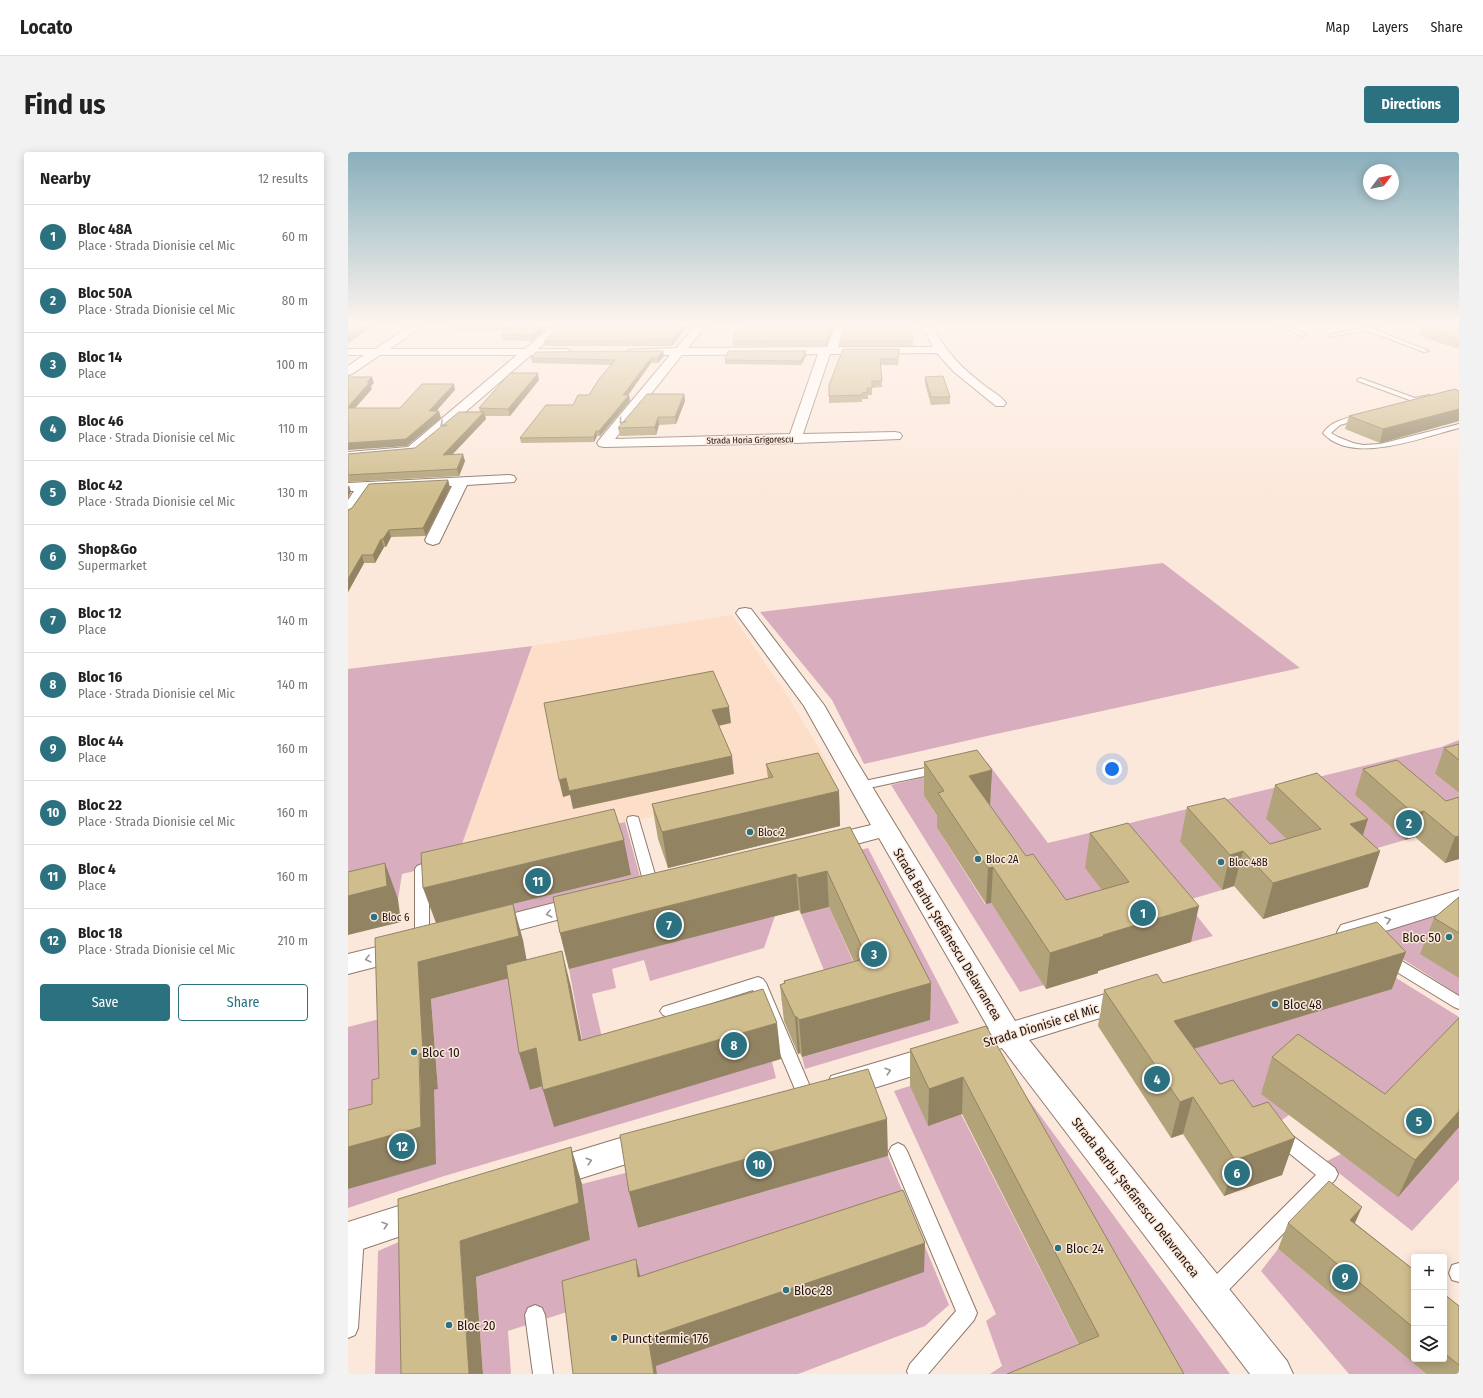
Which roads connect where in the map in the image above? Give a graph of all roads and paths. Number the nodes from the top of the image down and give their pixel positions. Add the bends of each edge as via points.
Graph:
1 (490, 383) edge
2 (653, 383) edge
3 (816, 383) edge
4 (974, 383) edge
5 (1368, 383) edge
6 (1437, 395) edge
7 (1000, 403) dead end
8 (1368, 414) edge
9 (1459, 426) edge
10 (896, 436) dead end
11 (795, 439) junction
12 (348, 456) edge
13 (508, 479) dead end
14 (462, 482) junction
15 (365, 486) junction
16 (348, 487) edge
17 (348, 512) edge
18 (433, 540) dead end
19 (745, 614) dead end
20 (940, 768) edge
21 (860, 786) junction
22 (633, 820) dead end
23 (885, 829) junction
24 (802, 850) edge
25 (422, 869) edge
26 (641, 891) joint
27 (1459, 899) edge
28 (1343, 938) edge
29 (444, 940) junction
30 (1373, 950) edge
31 (348, 964) edge
32 (1154, 991) edge
33 (1459, 1004) edge
34 (668, 1011) dead end
35 (1008, 1034) junction
36 (795, 1099) joint
37 (1268, 1126) edge
38 (678, 1135) edge
39 (898, 1150) dead end
40 (522, 1182) edge
41 (449, 1205) edge
42 (352, 1236) edge
43 (1211, 1294) junction
44 (535, 1315) dead end
45 (348, 1328) edge
46 (915, 1373) edge
47 (543, 1374) edge
48 (1274, 1374) edge

1 -> 12 street via 412,451
2 -> 11 street, Strada Horia Grigorescu via 604,443
3 - 11 street
4 - 7 street
5 - 6 lane via 1415,400
8 - 9 lane via 1335,425 1327,433 1335,439 1363,447 1380,446
10 - 11 street, Strada Horia Grigorescu
13 - 14 street
14 - 15 street
14 - 18 street
15 - 16 street
15 - 17 street
19 - 21 street, Strada Barbu Ștefănescu Delavrancea via 814,706
20 - 21 lane
21 - 23 street, Strada Barbu Ștefănescu Delavrancea
22 - 26 lane
23 - 24 street
23 - 35 street, Strada Barbu Ștefănescu Delavrancea
25 - 29 lane
26 -> 29 street
28 -> 27 street
29 -> 31 street
30 - 33 lane
32 - 35 street, Strada Dionisie cel Mic
34 - 36 lane via 758,983
36 -> 35 street, Strada Dionisie cel Mic
35 - 43 street, Strada Barbu Ștefănescu Delavrancea
37 - 43 lane via 1329,1174
40 -> 38 street
39 - 46 lane via 966,1313
42 -> 41 street
42 - 45 lane
43 - 48 street, Strada Barbu Ștefănescu Delavrancea
44 - 47 lane

